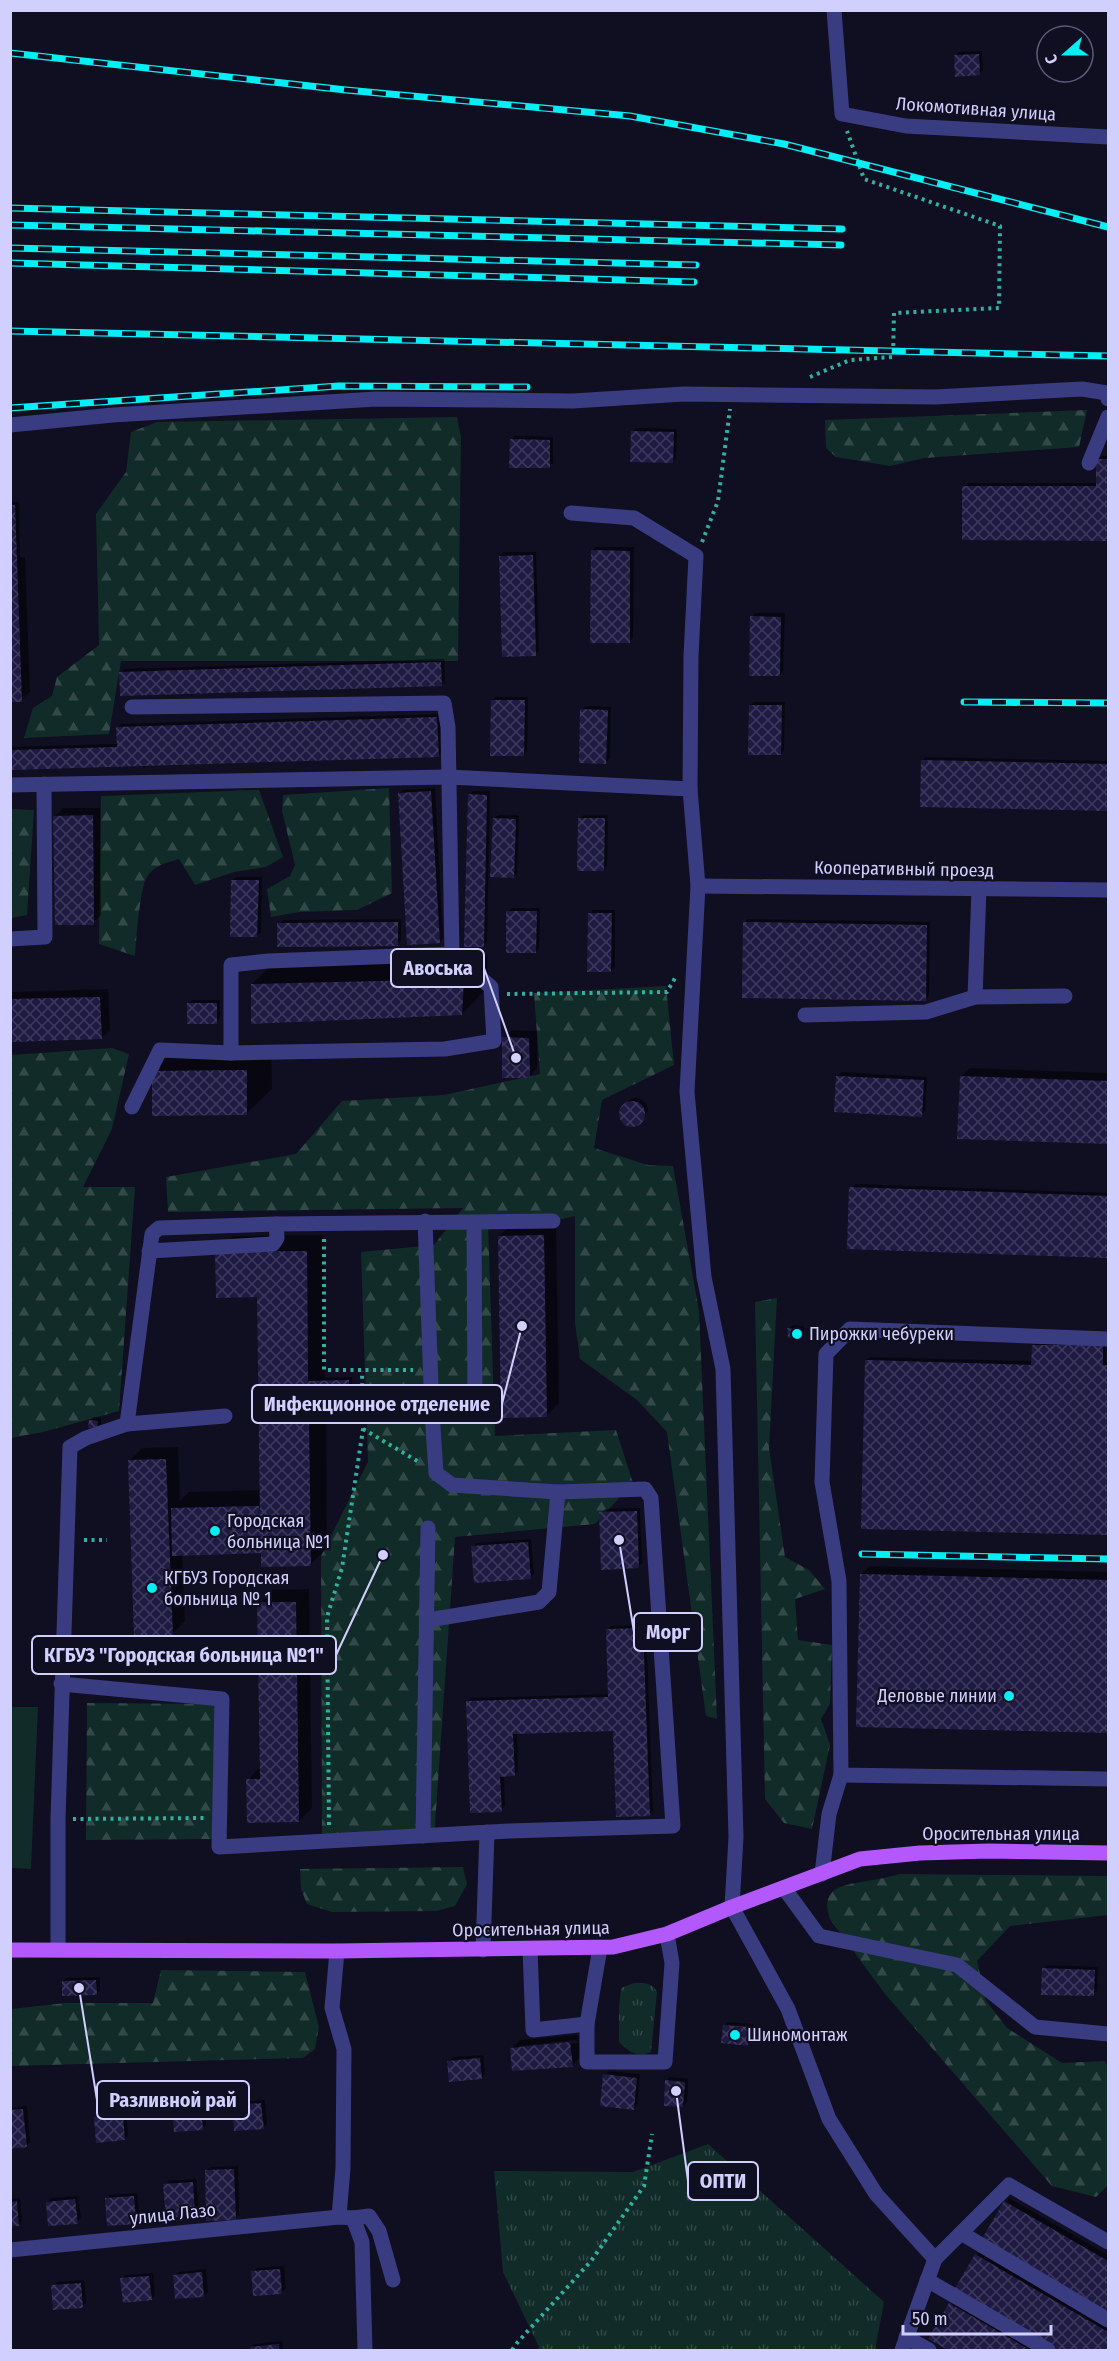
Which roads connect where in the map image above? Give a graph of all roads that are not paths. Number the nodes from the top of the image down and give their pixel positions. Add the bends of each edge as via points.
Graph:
1 (834, 10) edge
2 (1108, 137) edge
3 (1108, 399) edge
4 (1108, 417) edge
5 (10, 425) edge
6 (1089, 463) dead end
7 (571, 513) dead end
8 (132, 707) dead end
9 (448, 777) junction
10 (44, 784) junction
11 (10, 785) edge
12 (690, 789) junction
13 (698, 886) junction
14 (980, 889) junction
15 (1108, 890) edge
16 (10, 939) edge
17 (452, 954) junction
18 (975, 996) junction
19 (1065, 996) dead end
20 (806, 1015) dead end
21 (231, 1053) junction
22 (132, 1107) dead end
23 (425, 1221) junction
24 (553, 1221) dead end
25 (474, 1222) junction
26 (276, 1224) junction
27 (149, 1251) junction
28 (1108, 1339) edge
29 (432, 1412) junction
30 (225, 1416) dead end
31 (127, 1424) junction
32 (558, 1492) junction
33 (428, 1528) dead end
34 (428, 1620) junction
35 (61, 1684) junction
36 (842, 1774) junction
37 (1108, 1779) edge
38 (487, 1833) junction
39 (423, 1836) junction
40 (1108, 1853) edge
41 (822, 1874) junction
42 (784, 1888) junction
43 (732, 1907) junction
44 (667, 1934) junction
45 (600, 1948) junction
46 (58, 1949) junction
47 (530, 1949) junction
48 (10, 1950) edge
49 (483, 1950) junction
50 (337, 1952) junction
51 (586, 2024) junction
52 (1108, 2034) edge
53 (346, 2217) junction
54 (961, 2233) junction
55 (1108, 2242) edge
56 (10, 2250) edge
57 (935, 2259) junction
58 (393, 2280) dead end
59 (927, 2280) junction
60 (1108, 2320) edge
61 (904, 2344) edge
62 (365, 2350) edge
63 (929, 2350) edge
64 (1047, 2350) edge

1 - 2 street, Локомотивная улица via 842,114 906,126
3 - 5 street via 1107,393 1082,389 935,397 684,394 573,401 375,399
4 - 6 street
7 - 12 street via 634,518 696,556
8 - 9 street via 444,704
9 - 10 street
9 - 12 street
9 - 17 street
10 - 11 street
10 - 16 street via 45,937
12 - 13 street
13 - 14 street, Кооперативный проезд
13 - 43 street via 687,1092 704,1276 723,1369 736,1837
14 - 15 street, Кооперативный проезд
14 - 18 street
17 - 21 street via 231,965
17 - 21 street via 491,987 494,1041 445,1049
18 - 19 street
18 - 20 street via 926,1012
21 - 22 street via 160,1050
23 - 25 street
23 - 26 street
23 - 29 street
24 - 25 street
25 - 29 street via 475,1402 468,1409
26 - 27 street via 159,1228 152,1234
26 - 27 street via 278,1238 273,1245
27 - 31 street
28 - 36 street via 850,1329 826,1354 822,1482 838,1581
29 - 32 street via 436,1473 452,1485
30 - 31 street
31 - 35 street via 70,1447
32 - 34 street via 549,1592 539,1602
32 - 38 street via 645,1489 651,1498 674,1826
33 - 34 street
34 - 39 street
35 - 39 street via 222,1699 219,1847
35 - 46 street
36 - 37 street
36 - 41 street via 829,1814
38 - 39 street
38 - 49 street
40 - 41 main road, Оросительная улица via 920,1853 860,1859
41 - 42 main road, Оросительная улица
42 - 43 main road, Оросительная улица
42 - 52 street via 819,1936 957,1965 1035,2027
43 - 44 main road, Оросительная улица
43 - 57 street via 788,2009 829,2119 876,2194
44 - 45 main road, Оросительная улица
44 - 51 street via 672,1963 665,2062 587,2062
45 - 47 main road, Оросительная улица
45 - 51 street
46 - 48 main road, Оросительная улица
46 - 50 main road, Оросительная улица
47 - 49 main road, Оросительная улица
47 - 51 street via 533,2030
49 - 50 main road, Оросительная улица
50 - 53 street via 332,2008 344,2049
53 - 56 street, улица Лазо
53 - 58 street via 369,2216 379,2231
53 - 62 street via 362,2242
54 - 55 street via 1009,2185
54 - 57 street
54 - 60 street
57 - 59 street
59 - 61 street
59 - 64 street
61 - 63 street

